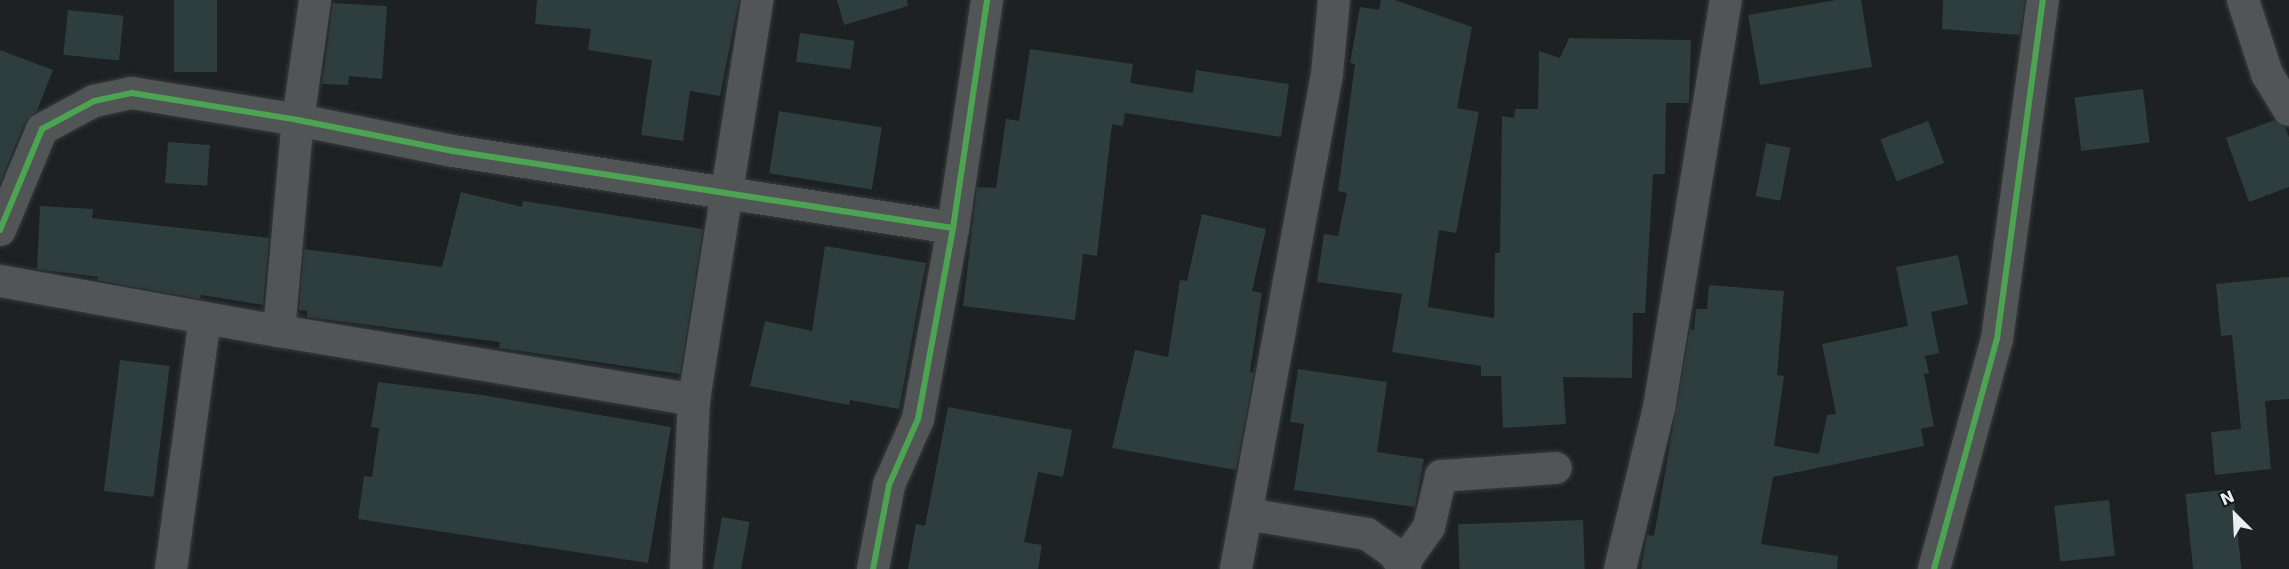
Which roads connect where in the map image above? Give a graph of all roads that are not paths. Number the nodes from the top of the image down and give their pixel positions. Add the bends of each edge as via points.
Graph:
1 (315, 0) edge
2 (757, 0) edge
3 (987, 0) edge
4 (1334, 0) edge
5 (1726, 0) edge
6 (2043, 0) edge
7 (2243, 0) edge
8 (2289, 110) edge
9 (298, 120) junction
10 (729, 191) junction
11 (953, 228) junction
12 (0, 230) edge
13 (0, 281) edge
14 (205, 318) junction
15 (279, 331) junction
16 (694, 400) junction
17 (1556, 468) dead end
18 (1246, 514) junction
19 (1403, 567) edge
20 (171, 569) edge
21 (686, 569) edge
22 (873, 569) edge
23 (1236, 569) edge
24 (1620, 569) edge
25 (1934, 569) edge

1 - 9 street
2 - 10 street
3 - 11 street
4 - 18 street via 1327,74
5 - 24 street via 1659,408
6 - 25 street via 1997,339
7 - 8 street via 2267,74
9 - 10 street via 453,151
9 - 12 street via 132,93 94,101 42,129
9 - 15 street
10 - 11 street
10 - 16 street
11 - 22 street via 918,420 889,485
13 - 14 street
14 - 15 street
14 - 20 street
15 - 16 street
16 - 21 street
17 - 19 street via 1441,476 1429,527
18 - 19 street via 1367,534 1381,542
18 - 23 street

